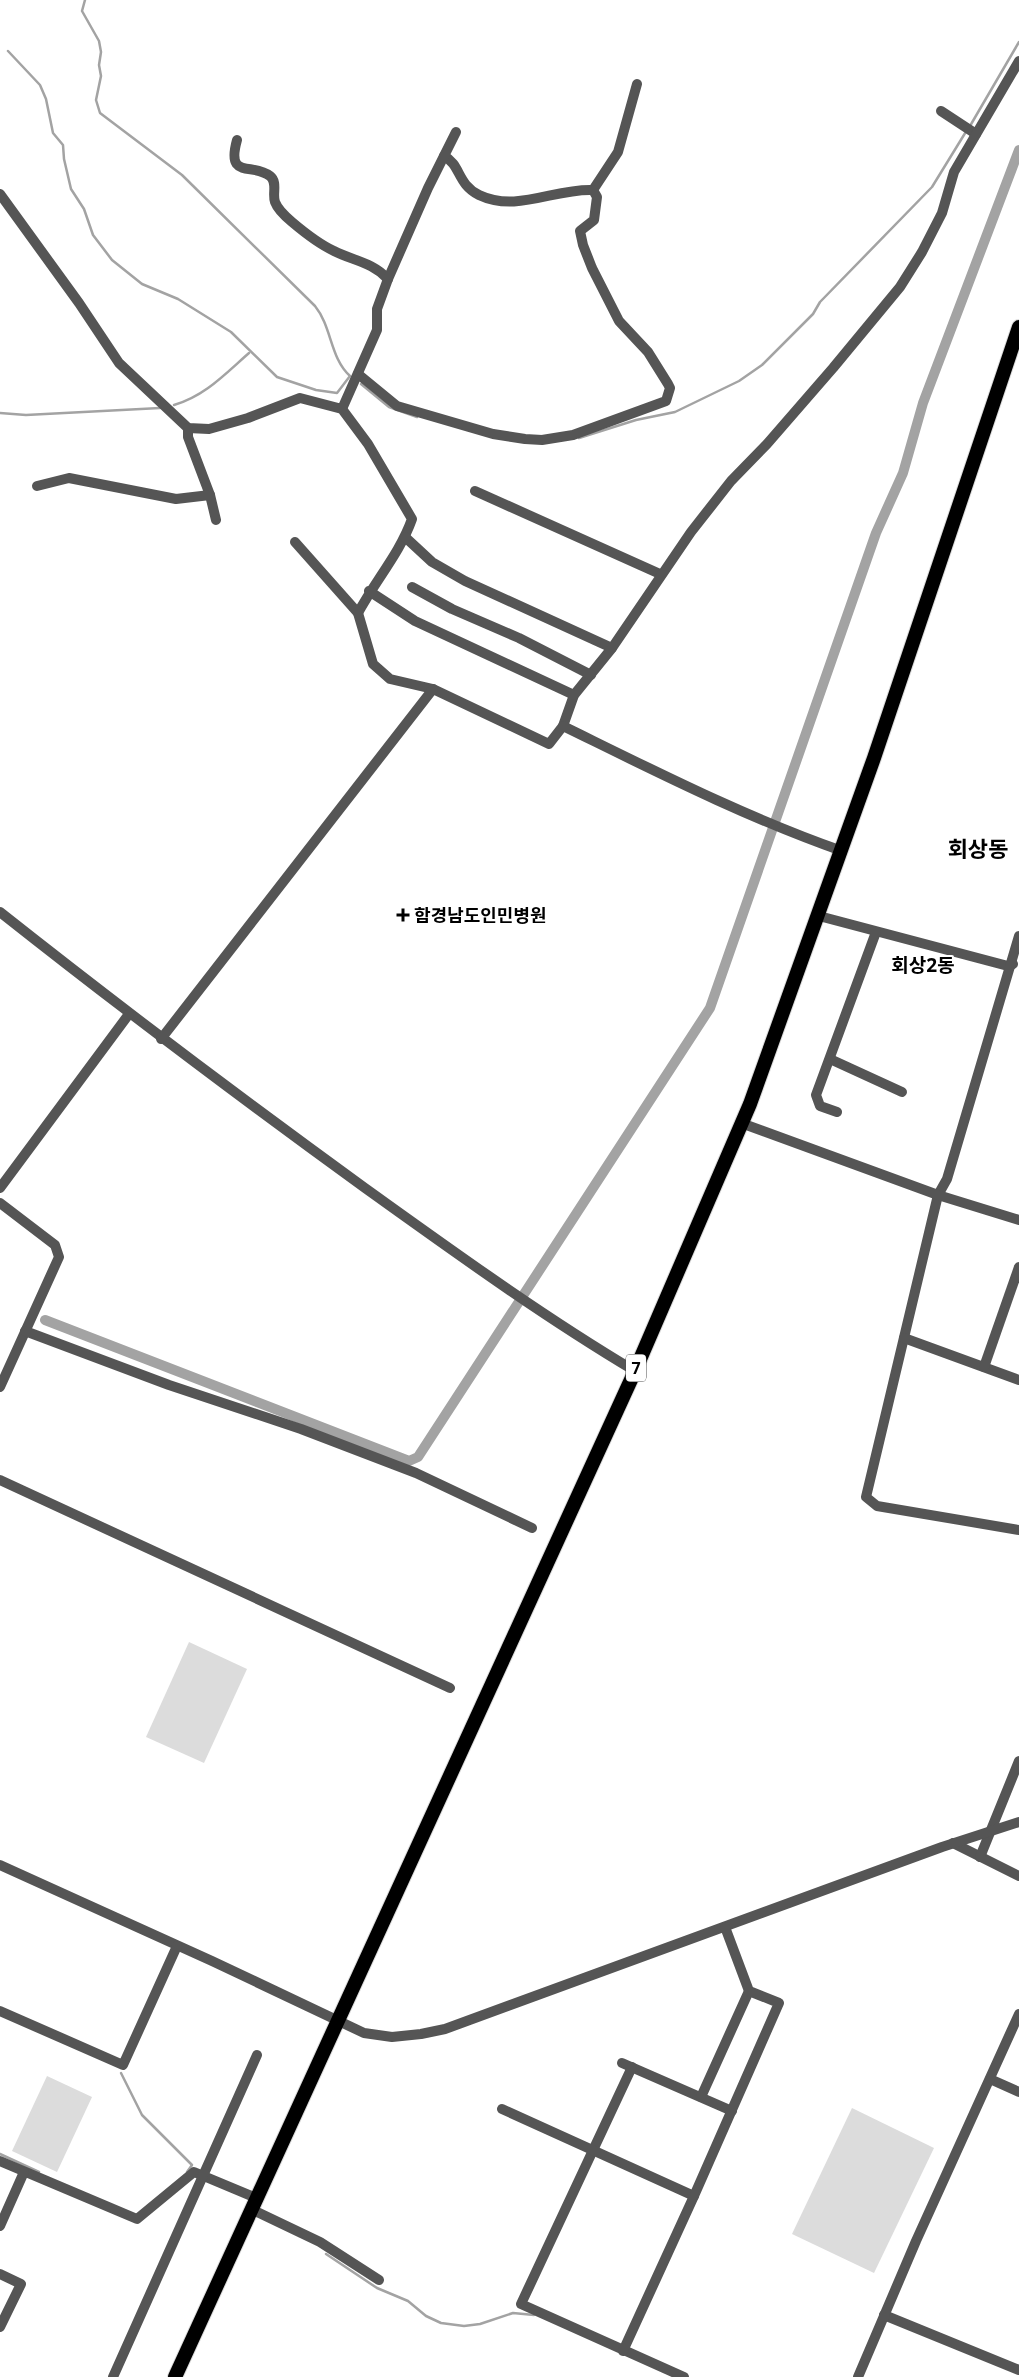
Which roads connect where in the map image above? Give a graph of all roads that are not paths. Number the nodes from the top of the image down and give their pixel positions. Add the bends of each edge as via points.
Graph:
1 (1019, 61) edge
2 (637, 84) dead end
3 (941, 111) dead end
4 (456, 132) dead end
5 (975, 134) junction
6 (237, 140) dead end
7 (444, 156) junction
8 (593, 190) junction
9 (0, 194) edge
10 (388, 279) junction
11 (1019, 327) edge
12 (358, 374) junction
13 (342, 409) junction
14 (188, 428) junction
15 (37, 486) dead end
16 (475, 491) dead end
17 (210, 495) junction
18 (216, 520) dead end
19 (406, 537) junction
20 (295, 542) dead end
21 (660, 574) junction
22 (412, 587) dead end
23 (369, 591) junction
24 (358, 613) junction
25 (612, 648) junction
26 (591, 675) junction
27 (433, 689) junction
28 (574, 696) junction
29 (563, 726) junction
30 (842, 851) junction
31 (0, 912) edge
32 (819, 916) junction
33 (876, 932) junction
34 (1019, 936) edge
35 (1019, 962) edge
36 (1008, 966) junction
37 (129, 1014) junction
38 (161, 1039) junction
39 (830, 1059) junction
40 (902, 1092) dead end
41 (837, 1112) dead end
42 (742, 1123) junction
43 (0, 1188) edge
44 (938, 1195) junction
45 (0, 1202) edge
46 (1019, 1220) edge
47 (1019, 1267) edge
48 (25, 1331) junction
49 (904, 1338) junction
50 (984, 1367) junction
51 (635, 1371) junction
52 (1019, 1380) edge
53 (0, 1387) edge
54 (0, 1480) edge
55 (532, 1528) dead end
56 (1019, 1530) edge
57 (450, 1688) dead end
58 (1019, 1760) edge
59 (1019, 1822) edge
60 (990, 1832) junction
61 (953, 1843) junction
62 (980, 1857) junction
63 (0, 1865) edge
64 (1019, 1876) edge
65 (725, 1927) junction
66 (177, 1946) junction
67 (749, 1991) junction
68 (0, 2010) edge
69 (1019, 2014) edge
70 (337, 2021) junction
71 (257, 2054) dead end
72 (990, 2079) junction
73 (1019, 2092) edge
74 (701, 2097) junction
75 (502, 2109) dead end
76 (732, 2111) junction
77 (592, 2150) junction
78 (0, 2161) edge
79 (24, 2172) junction
80 (202, 2175) junction
81 (694, 2196) junction
82 (254, 2204) junction
83 (0, 2226) edge
84 (0, 2274) edge
85 (379, 2280) dead end
86 (884, 2315) junction
87 (0, 2327) edge
88 (623, 2351) junction
89 (1019, 2370) edge
90 (113, 2377) edge
91 (175, 2377) edge
92 (684, 2377) edge
93 (858, 2377) edge

1 - 5 street
2 - 8 street via 618,152
3 - 5 street
4 - 7 street
5 - 21 street via 954,172 936,227 900,287 767,444 730,481
6 - 10 street via 236,164 271,177 275,202 290,221 340,254 372,265
7 - 8 street via 452,162 464,185 485,197 521,202
7 - 10 street
8 - 12 street via 598,197 594,220 580,231 583,245 619,321 648,352 668,384 666,401 573,435 525,440 397,406
9 - 14 street via 119,363
10 - 12 street via 377,309 377,330
11 - 30 highway, 7
12 - 13 street
13 - 14 street via 300,398 238,421 201,430
13 - 19 street via 368,444 412,519
14 - 17 street via 188,437
15 - 17 street via 69,478 176,499
16 - 21 street
17 - 18 street
19 - 23 street
19 - 25 street via 432,562 465,581
20 - 24 street
21 - 25 street
22 - 26 street
23 - 24 street
23 - 28 street via 415,621
24 - 27 street via 373,664 390,679
25 - 26 street
26 - 28 street
27 - 29 street via 549,744
27 - 38 street
28 - 29 street
29 - 30 street via 786,832
30 - 32 highway, 7
31 - 37 street
32 - 33 street
32 - 42 highway, 7
33 - 36 street
33 - 39 street
34 - 36 street via 1014,957
35 - 36 street
36 - 44 street via 946,1179
37 - 38 street
37 - 43 street
38 - 51 street via 514,1295
39 - 40 street
39 - 41 street via 816,1094 820,1106
42 - 44 street
42 - 51 highway, 7
44 - 46 street
44 - 49 street
45 - 48 street via 58,1250 57,1263
47 - 50 street
48 - 53 street
48 - 55 street via 398,1466
49 - 50 street
49 - 56 street via 867,1492 868,1501 877,1506
50 - 52 street
51 - 70 highway, 7
54 - 57 street
58 - 60 street
59 - 60 street
60 - 61 street
60 - 62 street
61 - 62 street
61 - 65 street
62 - 64 street
63 - 66 street
65 - 67 street
65 - 70 street via 433,2032 382,2036 364,2033
66 - 68 street via 123,2065
66 - 70 street
67 - 74 street
67 - 76 street via 779,2003
69 - 72 street
70 - 82 highway, 7
71 - 80 street
72 - 73 street
72 - 86 street
74 - 76 street
74 - 77 street via 627,2065
75 - 77 street
76 - 81 street
77 - 81 street
77 - 88 street via 521,2304
78 - 79 street
79 - 80 street via 137,2219 194,2172
79 - 83 street
80 - 82 street
80 - 90 street
81 - 88 street
82 - 85 street
82 - 91 highway, 7
84 - 87 street via 21,2284
86 - 89 street
86 - 93 street
88 - 92 street

